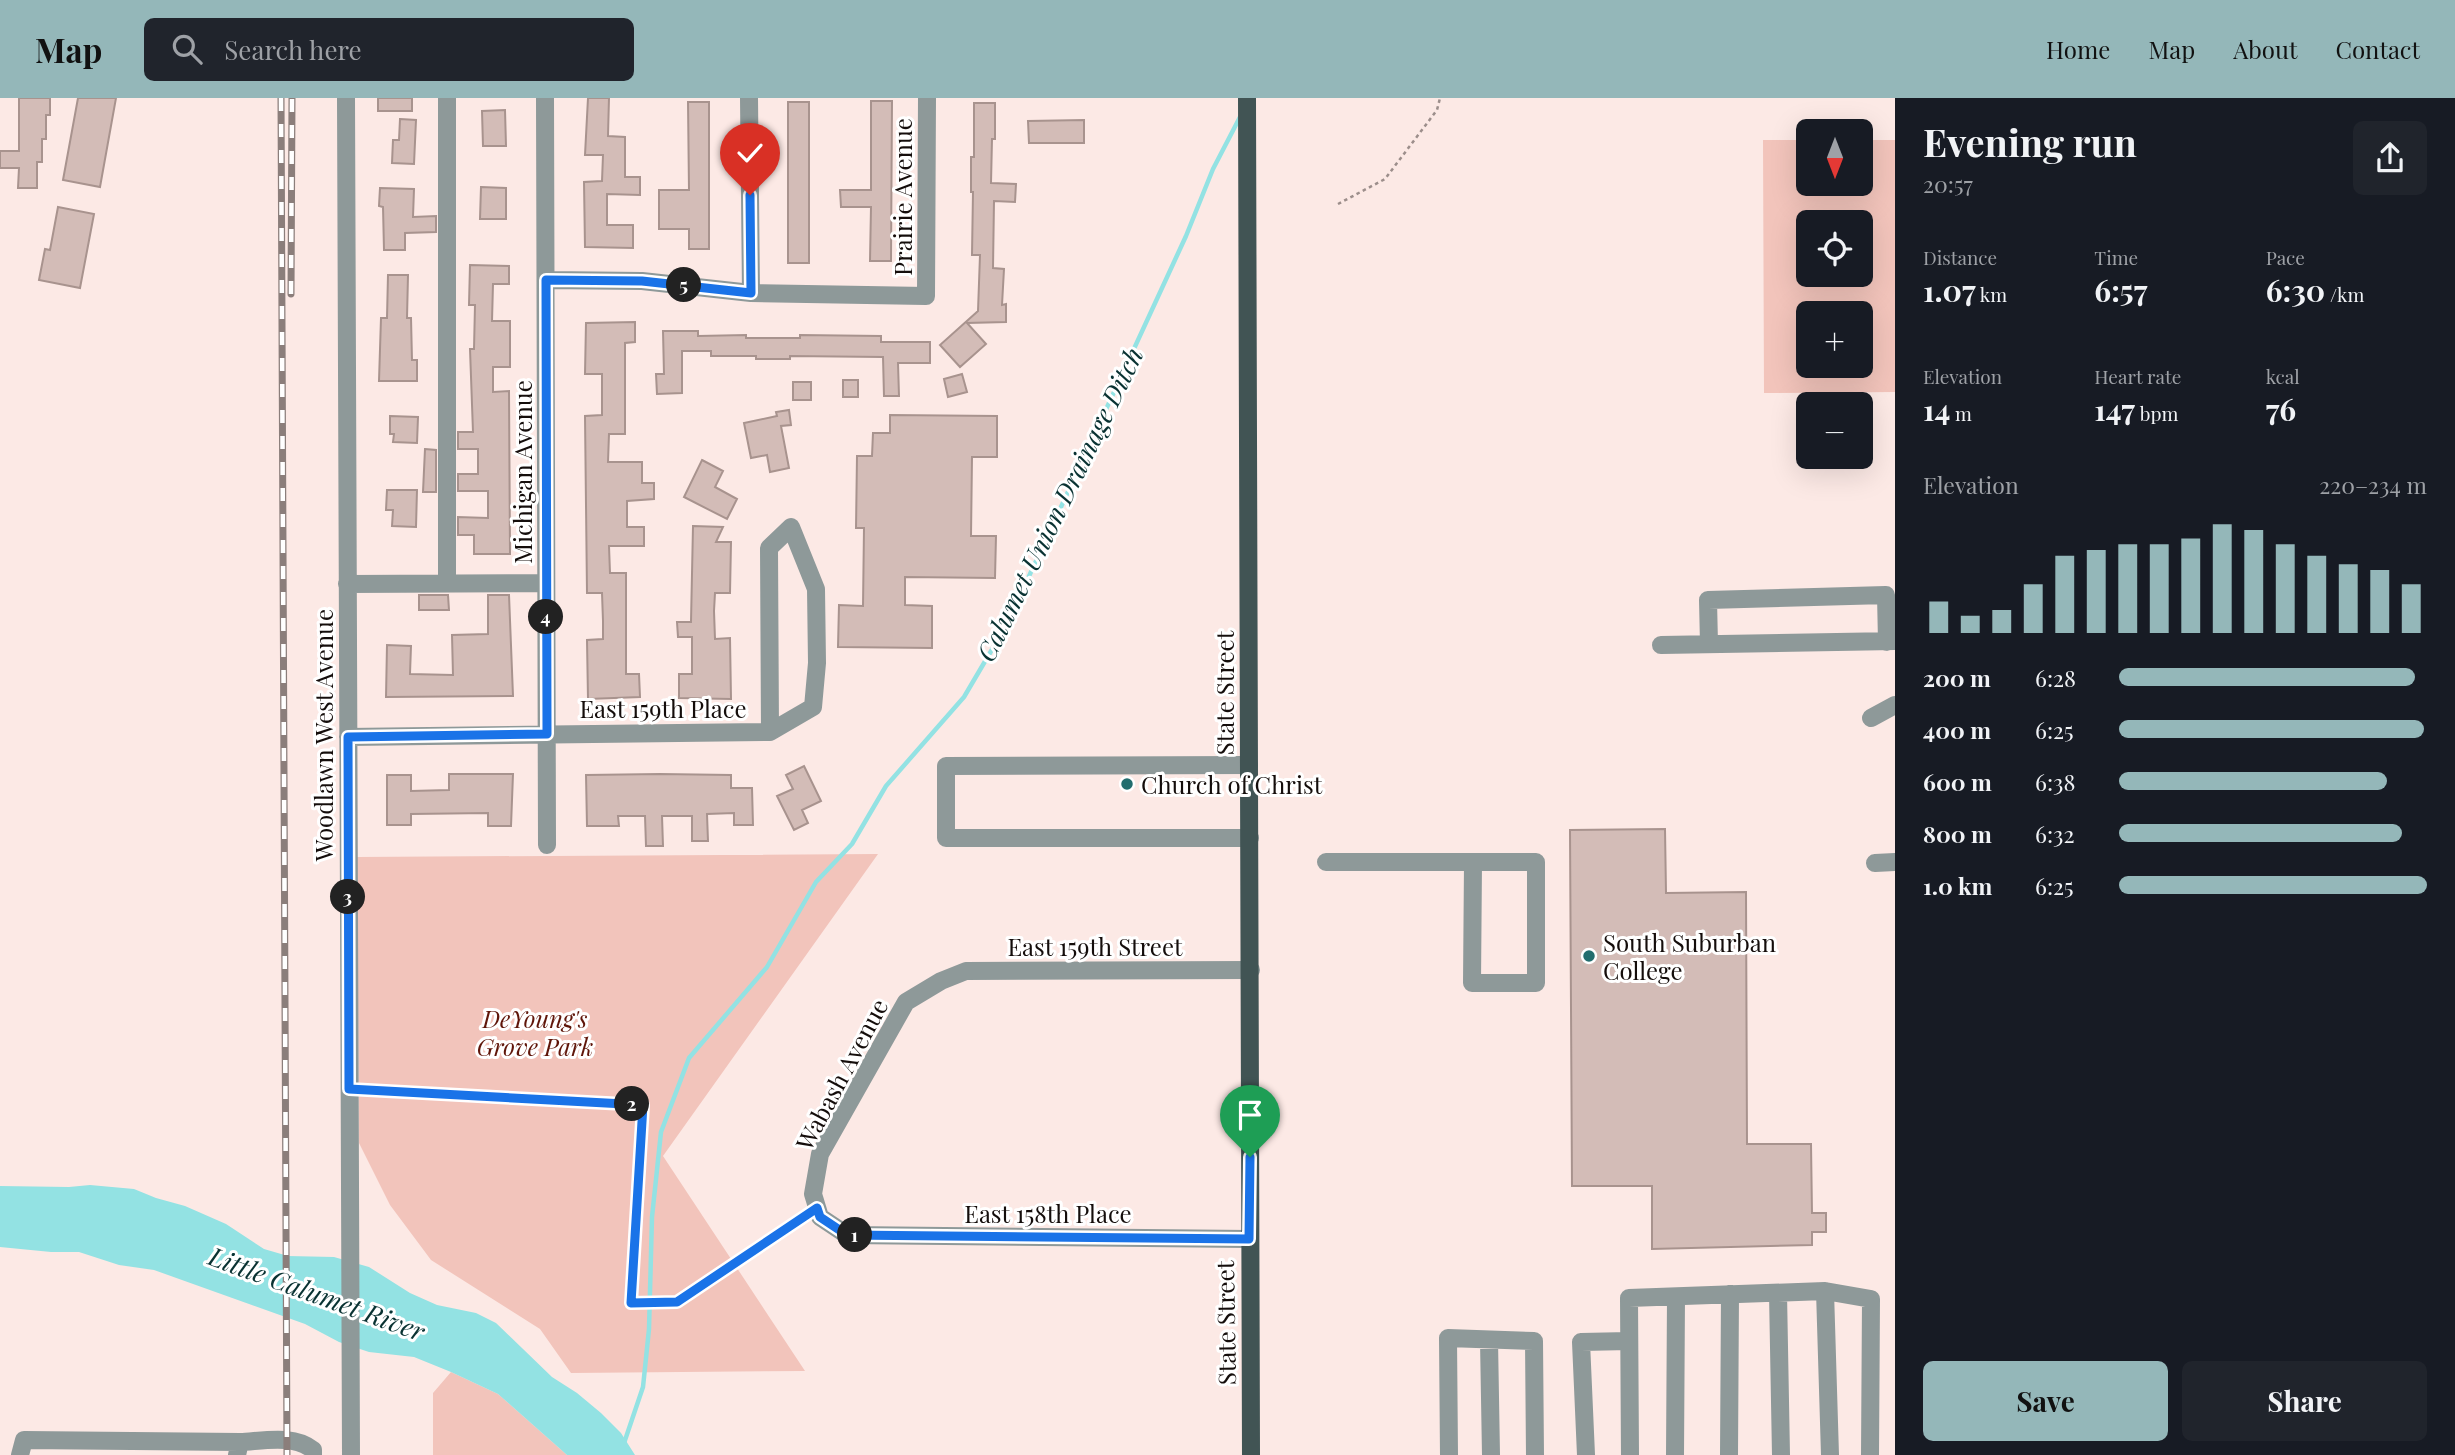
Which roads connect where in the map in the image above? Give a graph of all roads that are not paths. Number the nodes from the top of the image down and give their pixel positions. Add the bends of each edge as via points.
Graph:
1 (346, 98) edge
2 (447, 98) edge
3 (545, 98) edge
4 (749, 98) edge
5 (926, 98) edge
6 (1247, 98) edge
7 (546, 280) junction
8 (751, 293) junction
9 (447, 583) junction
10 (546, 583) junction
11 (347, 584) junction
12 (1891, 641) edge
13 (1709, 644) junction
14 (1661, 645) dead end
15 (1895, 705) edge
16 (1871, 718) dead end
17 (769, 732) junction
18 (547, 734) junction
19 (348, 737) junction
20 (1249, 765) junction
21 (1250, 838) junction
22 (547, 845) dead end
23 (1326, 862) dead end
24 (1895, 862) edge
25 (1472, 863) junction
26 (1875, 863) dead end
27 (1251, 970) junction
28 (941, 981) joint
29 (847, 1235) joint
30 (1249, 1239) junction
31 (1825, 1291) junction
32 (1778, 1293) junction
33 (1730, 1294) junction
34 (1676, 1297) junction
35 (1489, 1340) junction
36 (1629, 1341) junction
37 (238, 1448) edge
38 (20, 1455) edge
39 (313, 1455) edge
40 (351, 1455) edge
41 (1251, 1455) edge
42 (1449, 1455) edge
43 (1491, 1455) edge
44 (1535, 1455) edge
45 (1586, 1455) edge
46 (1630, 1455) edge
47 (1675, 1455) edge
48 (1729, 1455) edge
49 (1782, 1455) edge
50 (1830, 1455) edge
51 (1870, 1455) edge

1 - 11 street, Woodlawn West Avenue
2 - 9 street
3 - 7 street, Michigan Avenue
4 - 8 street
5 - 8 street, Prairie Avenue via 926,296
6 - 20 main road, State Street
7 - 8 street via 642,281
7 - 10 street, Michigan Avenue
9 - 10 street
9 - 11 street
10 - 18 street, Michigan Avenue
11 - 19 street, Woodlawn West Avenue
12 - 13 street
12 - 13 street via 1885,595 1708,600
13 - 14 street
15 - 16 street
17 - 17 street via 769,548 791,527 816,589 813,707
17 - 18 street, East 159th Place
18 - 19 street, East 159th Place
18 - 22 street, Michigan Avenue
19 - 40 street, Woodlawn West Avenue
20 - 21 main road, State Street
20 - 21 street via 946,766 946,838
21 - 27 main road, State Street
23 - 25 street
24 - 26 street
25 - 25 street via 1536,862 1536,983 1472,982
27 - 28 street, East 159th Street via 966,971
27 - 30 main road, State Street
28 - 29 street, Wabash Avenue via 906,1002 820,1154 813,1194 817,1208 820,1217
29 - 30 street, East 158th Place
30 - 41 main road, State Street
31 - 32 street
31 - 50 street
31 - 51 street via 1871,1299
32 - 33 street
32 - 49 street
33 - 34 street
33 - 48 street
34 - 36 street via 1629,1298
34 - 47 street
35 - 42 street via 1448,1338
35 - 43 street
35 - 44 street via 1534,1341
36 - 45 street via 1581,1342
36 - 46 street
37 - 38 street via 24,1440
37 - 39 street via 295,1441 304,1443

